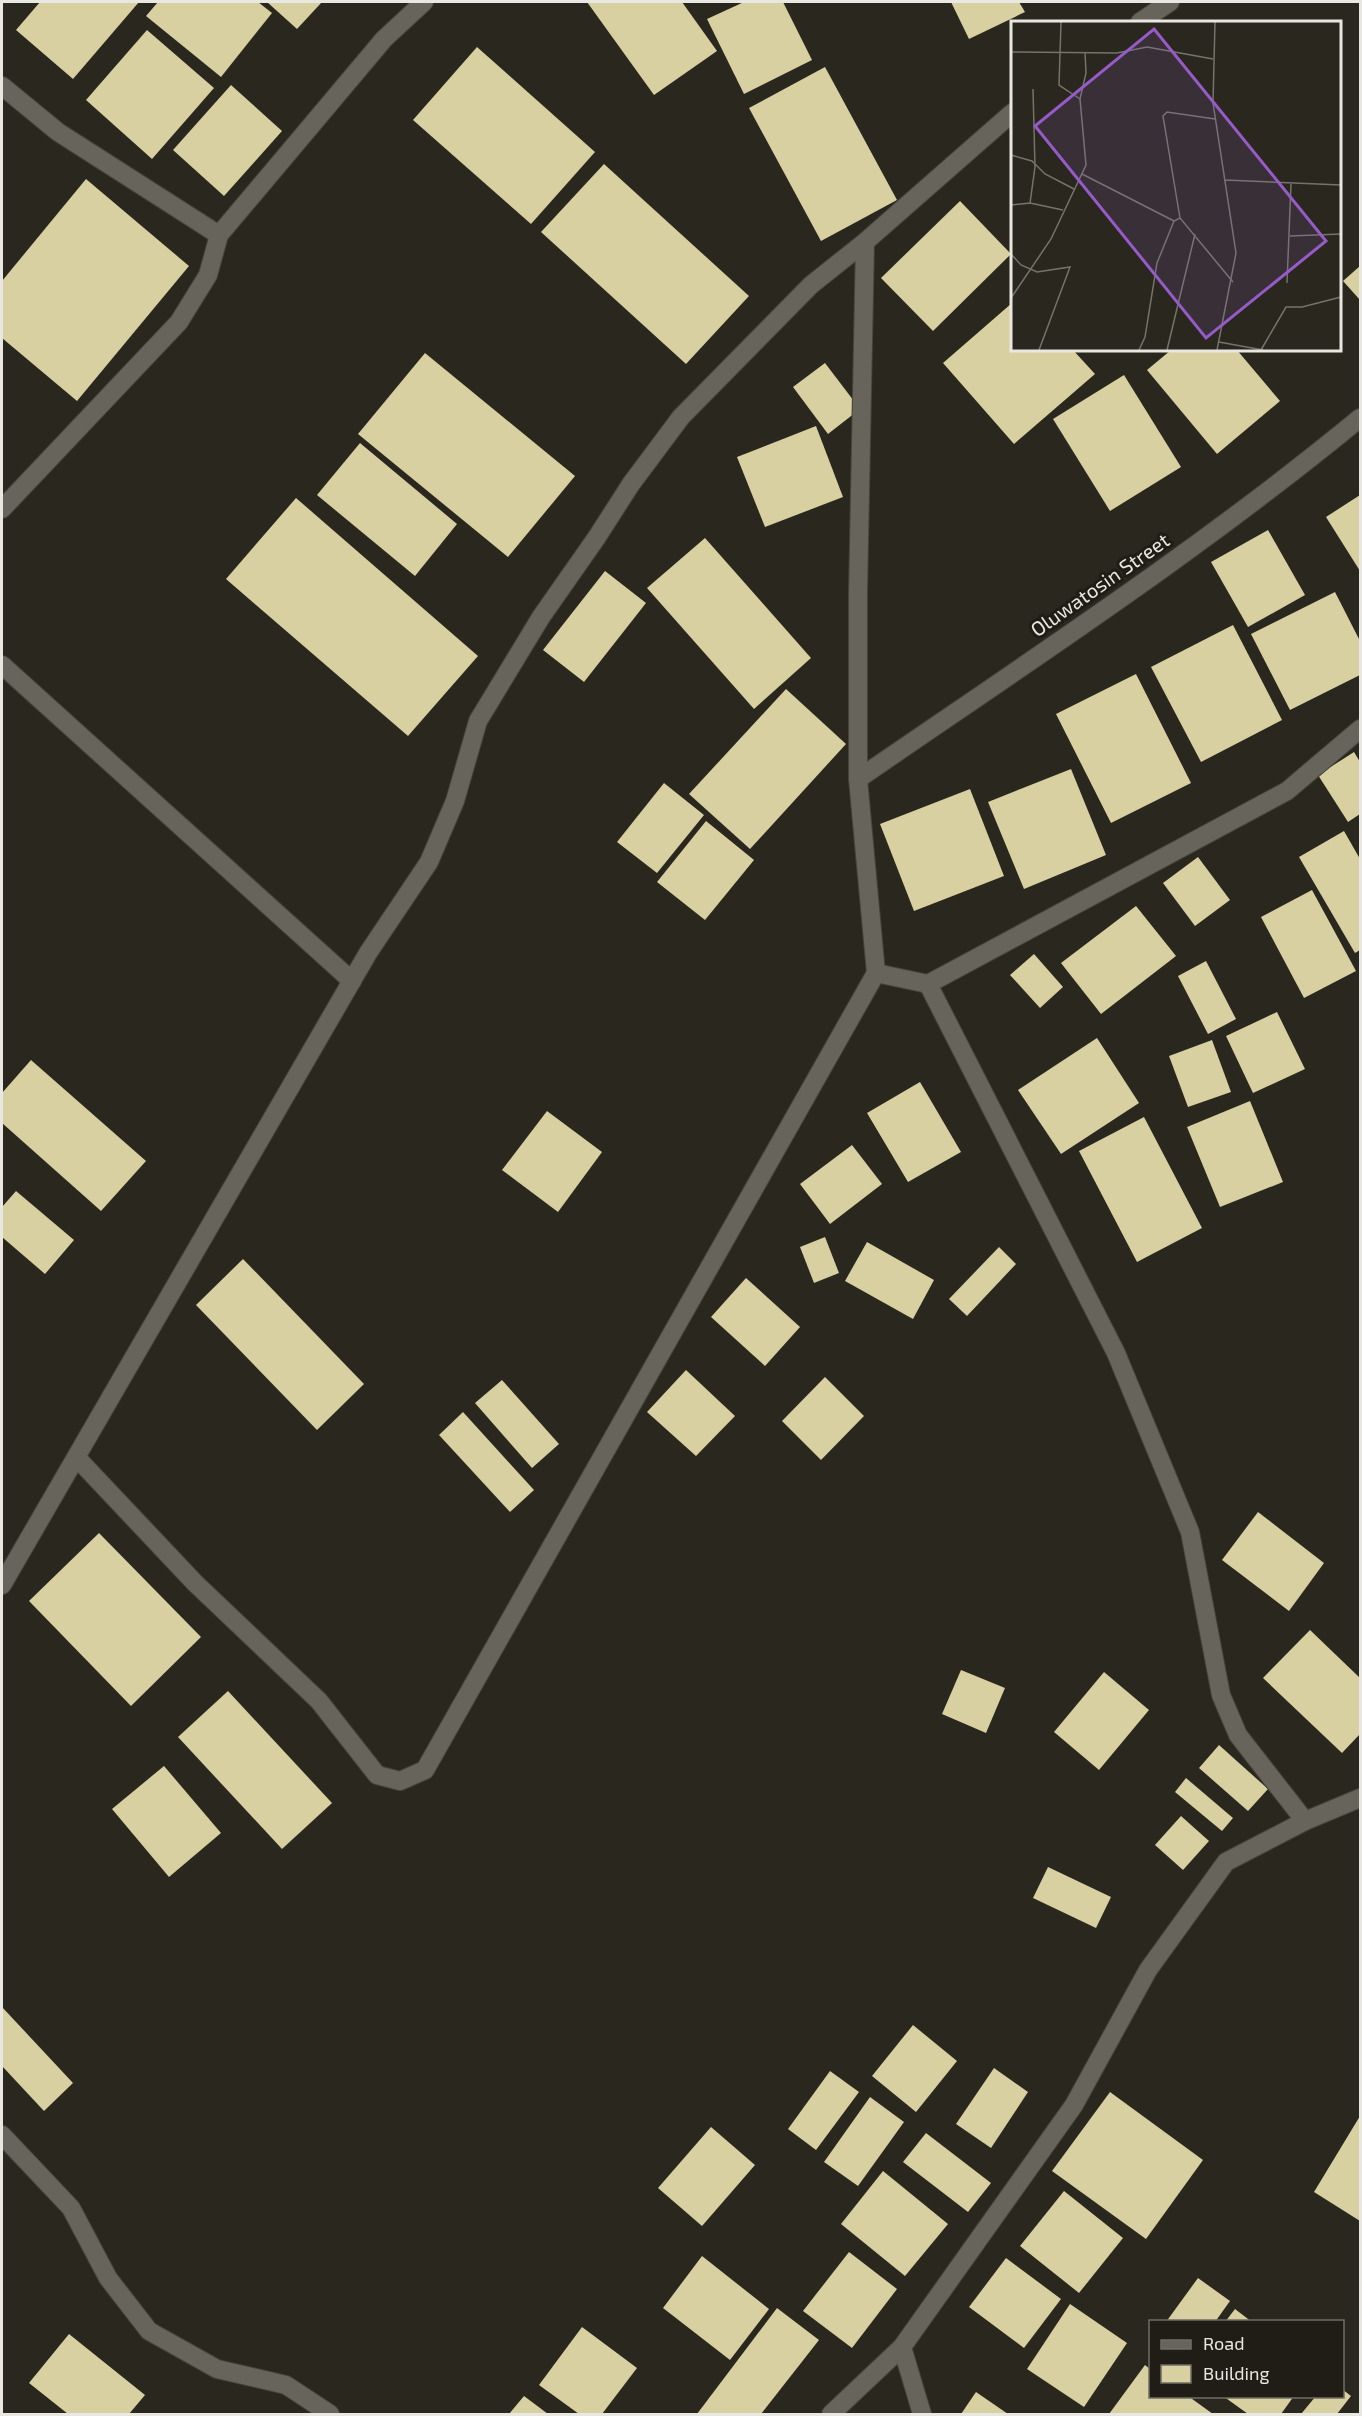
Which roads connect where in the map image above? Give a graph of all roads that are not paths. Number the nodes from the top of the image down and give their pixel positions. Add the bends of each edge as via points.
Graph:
1 (424, 2) edge
2 (1170, 2) edge
3 (1142, 21) edge
4 (2, 86) edge
5 (1011, 114) edge
6 (219, 234) junction
7 (865, 242) junction
8 (1360, 418) edge
9 (2, 509) edge
10 (2, 665) edge
11 (1360, 729) edge
12 (858, 779) junction
13 (876, 973) junction
14 (352, 981) junction
15 (928, 984) junction
16 (76, 1458) junction
17 (2, 1585) edge
18 (1360, 1798) edge
19 (1305, 1821) junction
20 (2, 2135) edge
21 (902, 2347) junction
22 (330, 2415) edge
23 (831, 2415) edge
24 (922, 2415) edge

1 - 6 street via 384,39
2 - 3 street
4 - 6 street via 58,132
5 - 7 street
6 - 9 street via 208,275 179,322
7 - 12 street
7 - 14 street via 811,285 681,417 631,484 541,617 478,721 455,801 429,862
8 - 12 street, Oluwatosin Street via 1282,482 1150,579
10 - 14 street
11 - 15 street via 1287,790
12 - 13 street
13 - 15 street
13 - 16 street via 425,1770 400,1781 377,1775 319,1701 195,1583
14 - 16 street
15 - 19 street via 1116,1353 1186,1522 1221,1695 1238,1735
16 - 17 street
18 - 19 street
19 - 21 street via 1226,1862 1148,1970 1074,2105
20 - 22 street via 71,2208 108,2278 149,2331 217,2369 286,2385
21 - 23 street
21 - 24 street

